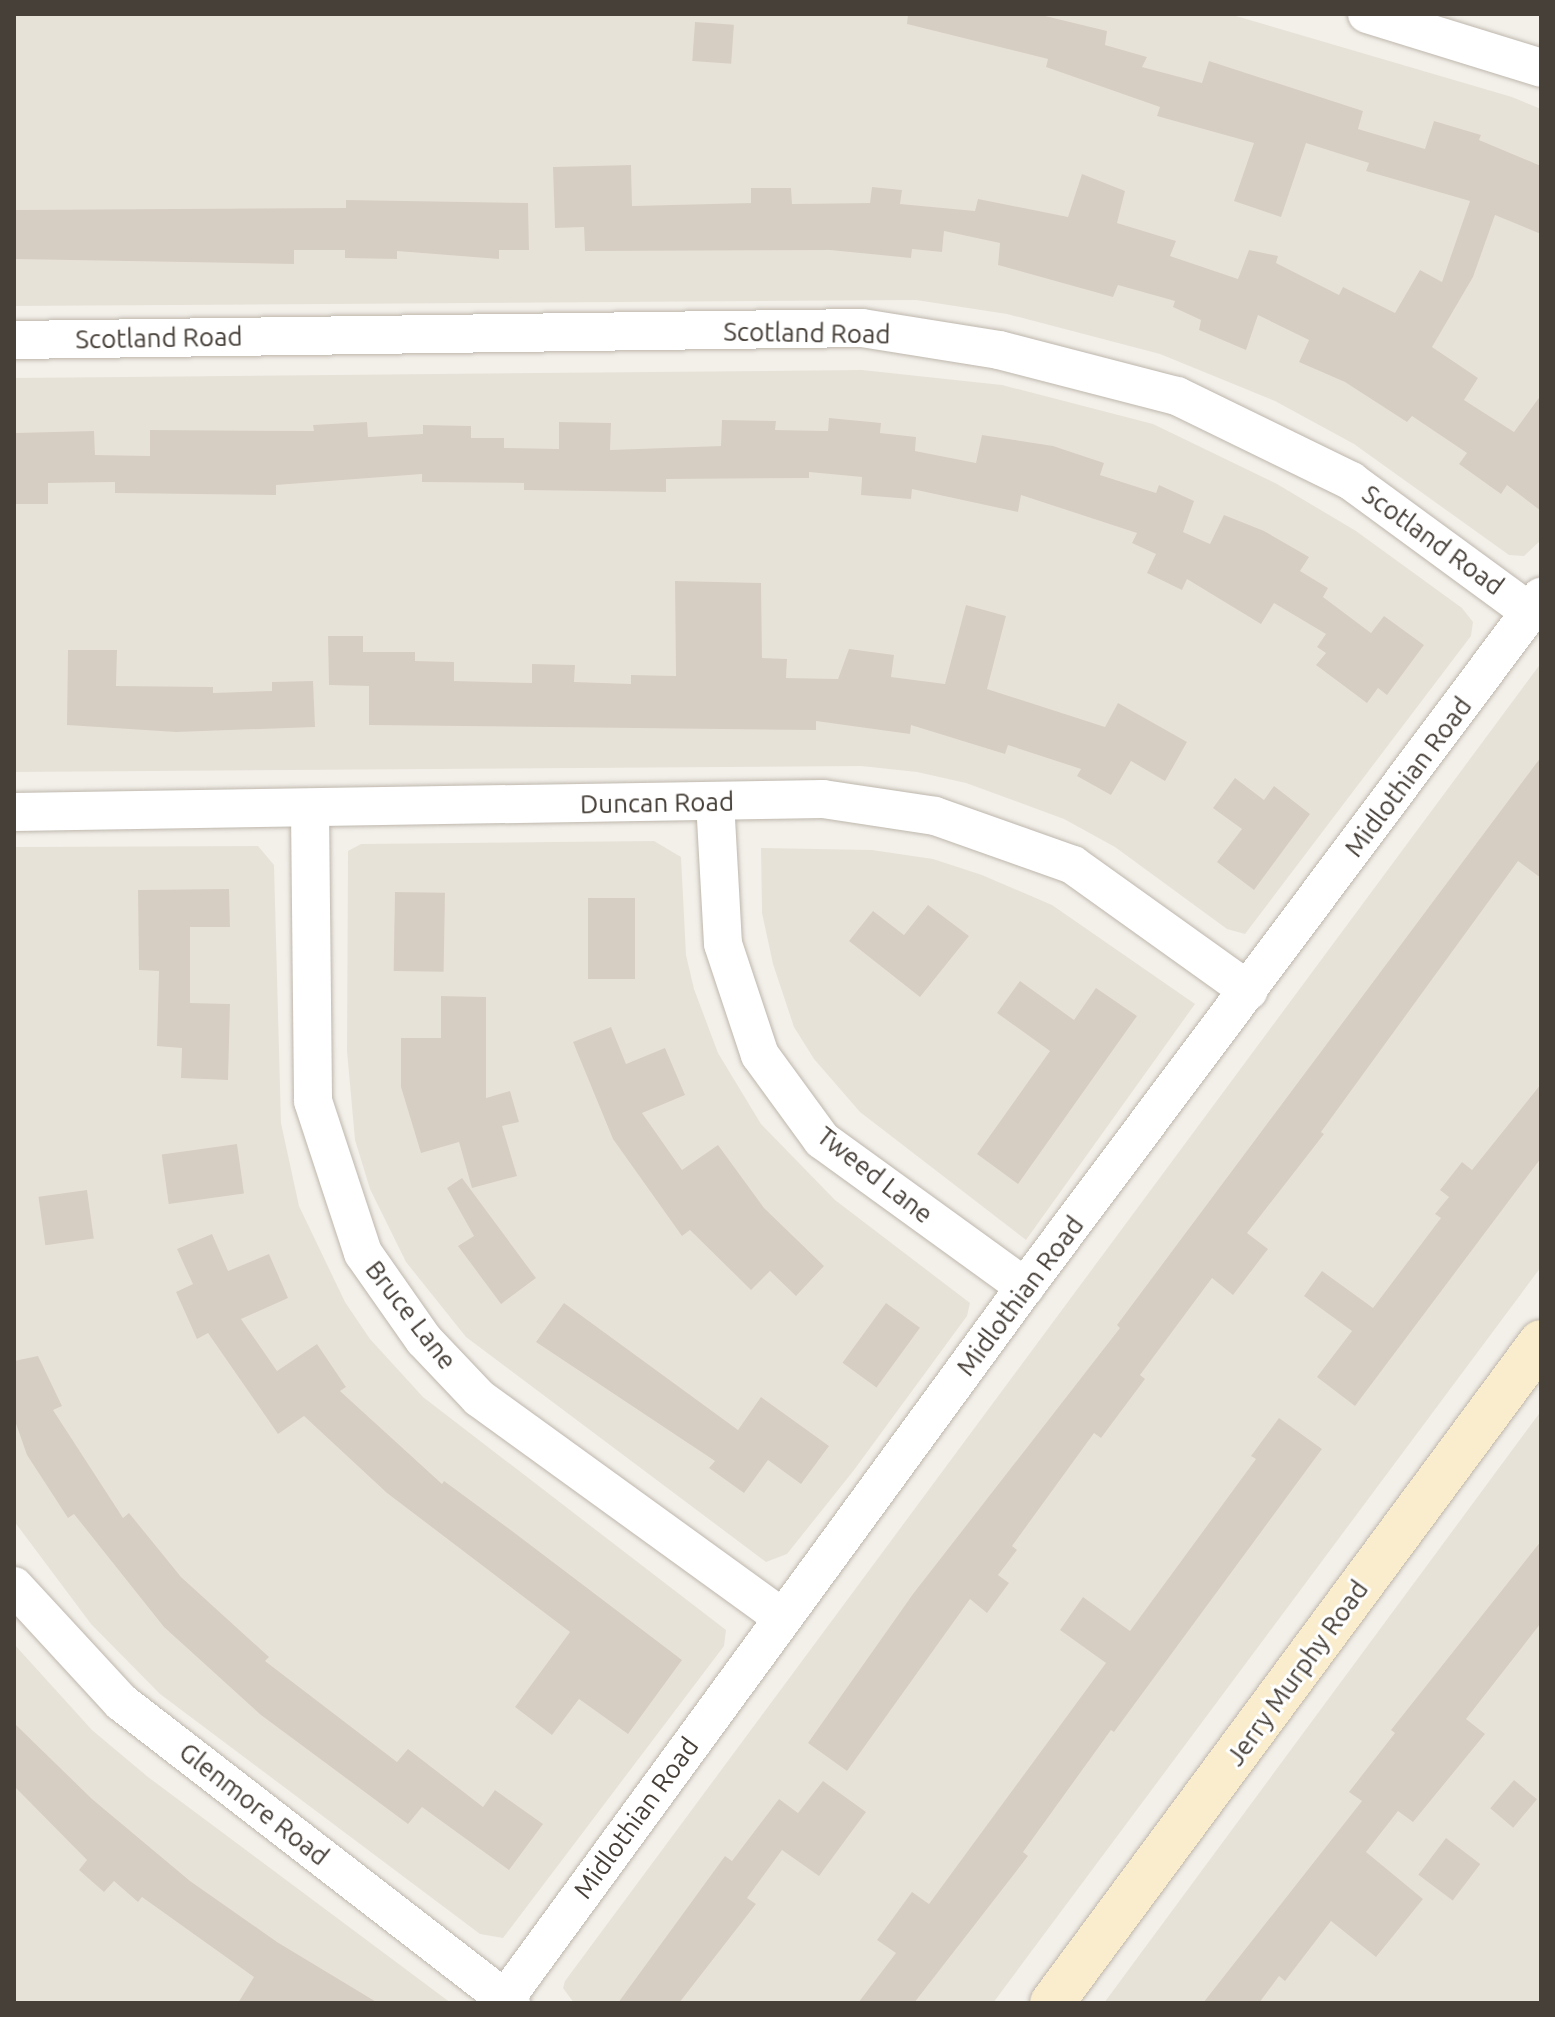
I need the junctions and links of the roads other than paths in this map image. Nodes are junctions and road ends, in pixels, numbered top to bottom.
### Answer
1 (1367, 14) edge
2 (1541, 68) edge
3 (14, 340) edge
4 (1536, 605) edge
5 (715, 801) junction
6 (310, 810) junction
7 (14, 812) edge
8 (1249, 991) junction
9 (1025, 1287) junction
10 (1541, 1342) edge
11 (14, 1586) edge
12 (781, 1617) junction
13 (508, 2001) edge
14 (1052, 2003) edge

1 - 2 street
3 - 4 street, Scotland Road
4 - 8 street, Midlothian Road
5 - 6 street, Duncan Road
5 - 8 street, Duncan Road
5 - 9 street, Tweed Lane
6 - 7 street, Duncan Road
6 - 12 street, Bruce Lane
8 - 9 street, Midlothian Road
9 - 12 street, Midlothian Road
10 - 14 street, Jerry Murphy Road
11 - 13 street, Glenmore Road
12 - 13 street, Midlothian Road

